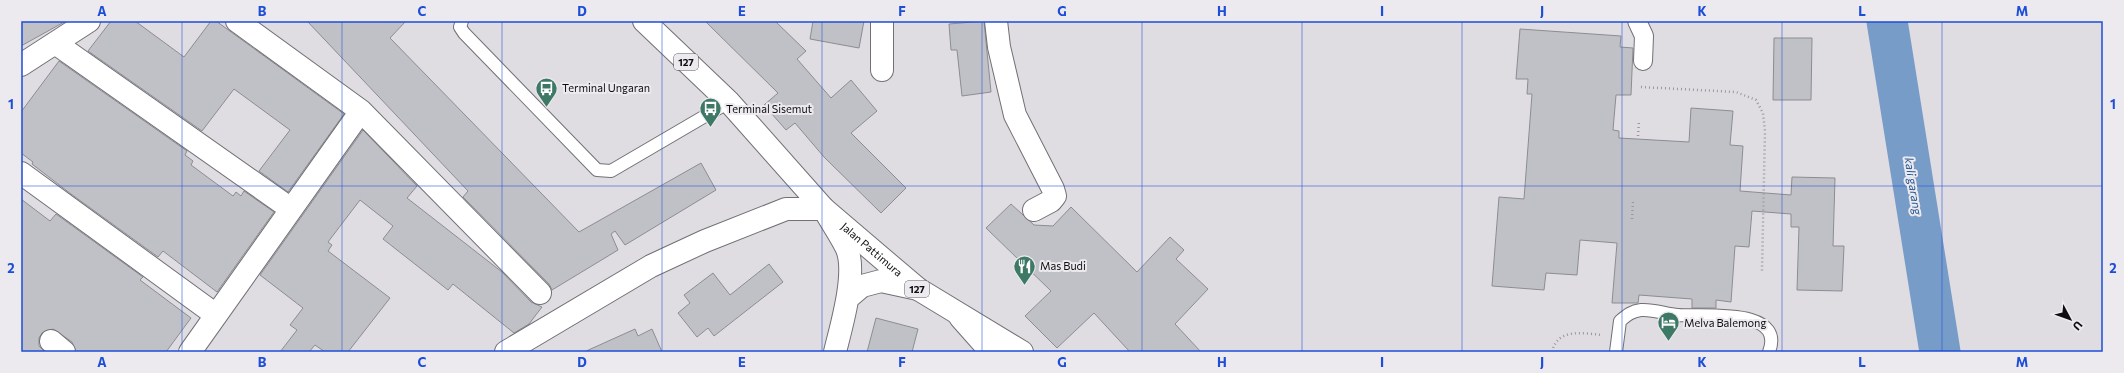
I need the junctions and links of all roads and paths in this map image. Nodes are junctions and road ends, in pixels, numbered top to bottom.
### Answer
1 (89, 21) edge
2 (237, 21) edge
3 (462, 21) edge
4 (644, 21) edge
5 (882, 21) edge
6 (996, 21) edge
7 (1637, 21) edge
8 (55, 42) junction
9 (1643, 60) dead end
10 (21, 65) edge
11 (882, 70) dead end
12 (1641, 87) dead end
13 (729, 102) junction
14 (361, 111) junction
15 (1639, 121) dead end
16 (1638, 136) dead end
17 (21, 173) edge
18 (1633, 202) dead end
19 (291, 209) junction
20 (824, 209) junction
21 (1034, 210) dead end
22 (1632, 219) dead end
23 (1762, 271) dead end
24 (918, 290) junction
25 (540, 294) dead end
26 (848, 298) junction
27 (956, 313) junction
28 (216, 315) junction
29 (1618, 336) junction
30 (190, 352) edge
31 (506, 352) edge
32 (835, 352) edge
33 (991, 352) edge
34 (1022, 352) edge
35 (1552, 352) edge
36 (1616, 352) edge
37 (1769, 352) edge

1 - 8 street
2 - 14 street
3 - 13 lane
4 - 13 street, 127
5 - 11 street
6 - 21 street
7 - 9 street
8 - 10 street
8 - 19 street
12 - 23 path
13 - 20 street, 127
14 - 19 street
14 - 25 street
15 - 16 path
17 - 28 street
18 - 22 path
19 - 28 street
20 - 24 street, Jalan Pattimura / 127
20 - 26 street
20 - 31 street
24 - 26 street
24 - 27 street, Jalan Pattimura / 127
26 - 32 street
27 - 33 street
27 - 34 street, Jalan Pattimura / 127
28 - 30 street
29 - 35 path
29 - 36 lane
29 - 37 lane

